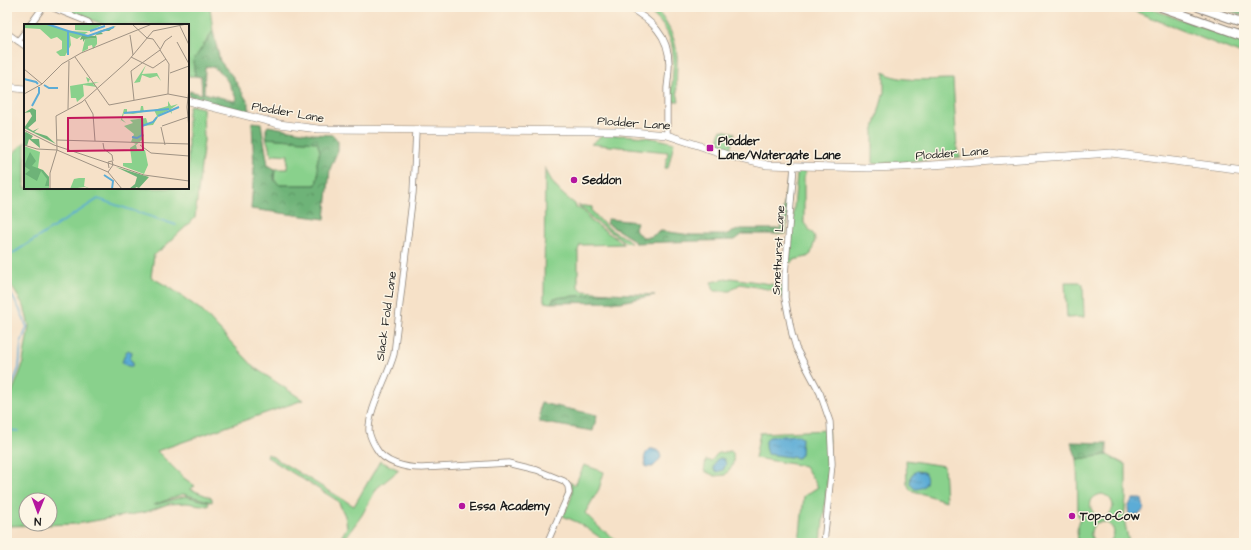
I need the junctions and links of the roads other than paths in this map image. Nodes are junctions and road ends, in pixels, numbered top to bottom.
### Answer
1 (43, 7) edge
2 (51, 7) edge
3 (628, 7) edge
4 (1160, 7) edge
5 (1198, 7) edge
6 (1244, 23) edge
7 (31, 24) edge
8 (89, 24) edge
9 (7, 33) edge
10 (24, 33) edge
11 (1244, 36) edge
12 (18, 41) junction
13 (24, 45) edge
14 (7, 87) edge
15 (24, 89) edge
16 (189, 101) edge
17 (416, 130) junction
18 (667, 134) junction
19 (794, 166) junction
20 (1244, 170) edge
21 (547, 543) edge
22 (824, 543) edge

1 - 7 street
2 - 8 street
3 - 18 street
4 - 11 highway
5 - 6 highway
9 - 12 street
10 - 12 street
12 - 13 street
14 - 15 main road
16 - 17 main road, Plodder Lane
17 - 18 main road, Plodder Lane
17 - 21 street, Slack Fold Lane
18 - 19 main road, Plodder Lane
19 - 20 main road, Plodder Lane
19 - 22 street, Smethurst Lane

